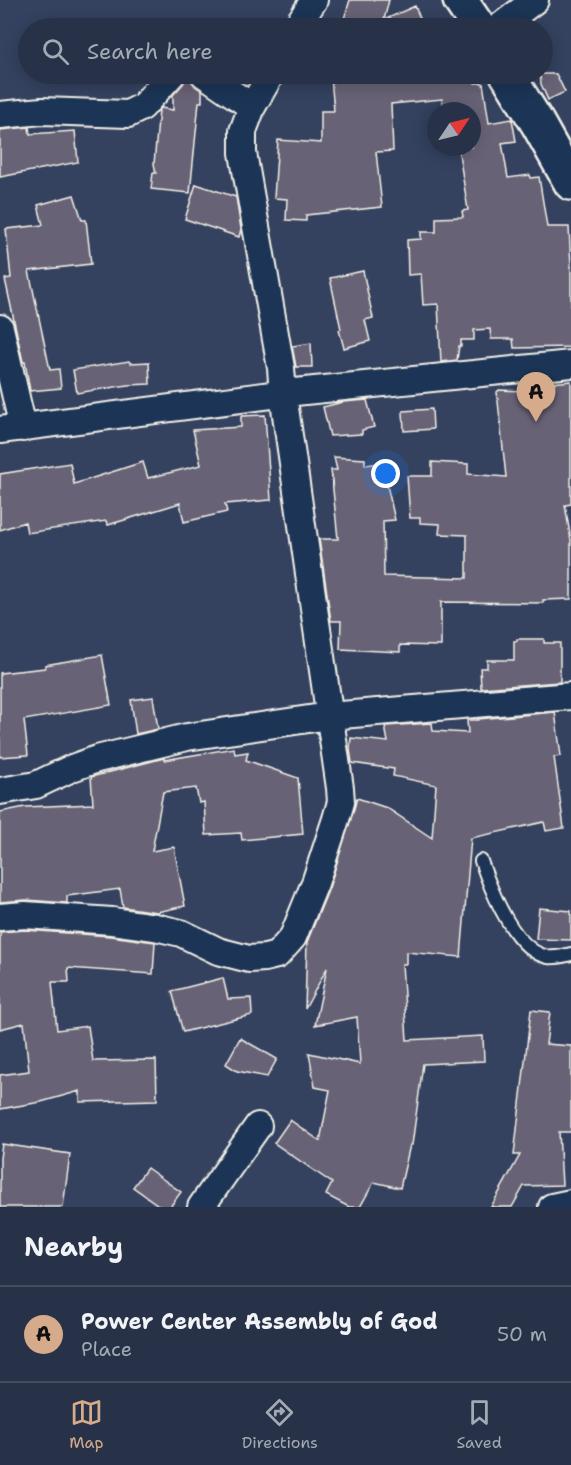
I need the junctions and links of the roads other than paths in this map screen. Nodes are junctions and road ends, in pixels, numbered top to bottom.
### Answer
1 (314, 0) edge
2 (460, 0) edge
3 (535, 0) edge
4 (302, 18) edge
5 (472, 18) edge
6 (511, 18) edge
7 (163, 84) edge
8 (219, 84) edge
9 (265, 84) edge
10 (513, 84) edge
11 (252, 107) junction
12 (0, 115) edge
13 (571, 183) edge
14 (0, 328) edge
15 (571, 364) edge
16 (283, 394) junction
17 (12, 429) edge
18 (571, 696) edge
19 (329, 716) junction
20 (0, 791) edge
21 (481, 861) dead end
22 (0, 917) edge
23 (571, 954) edge
24 (258, 1126) dead end
25 (571, 1203) edge
26 (201, 1207) edge
27 (552, 1207) edge

1 - 4 street
2 - 5 street
3 - 6 street
7 - 12 street
8 - 11 street
9 - 11 street
10 - 13 street
11 - 16 street
14 - 17 street
15 - 16 street
16 - 17 street
16 - 19 street
18 - 19 street
19 - 20 street
19 - 22 street
21 - 23 lane
24 - 26 street
25 - 27 street

